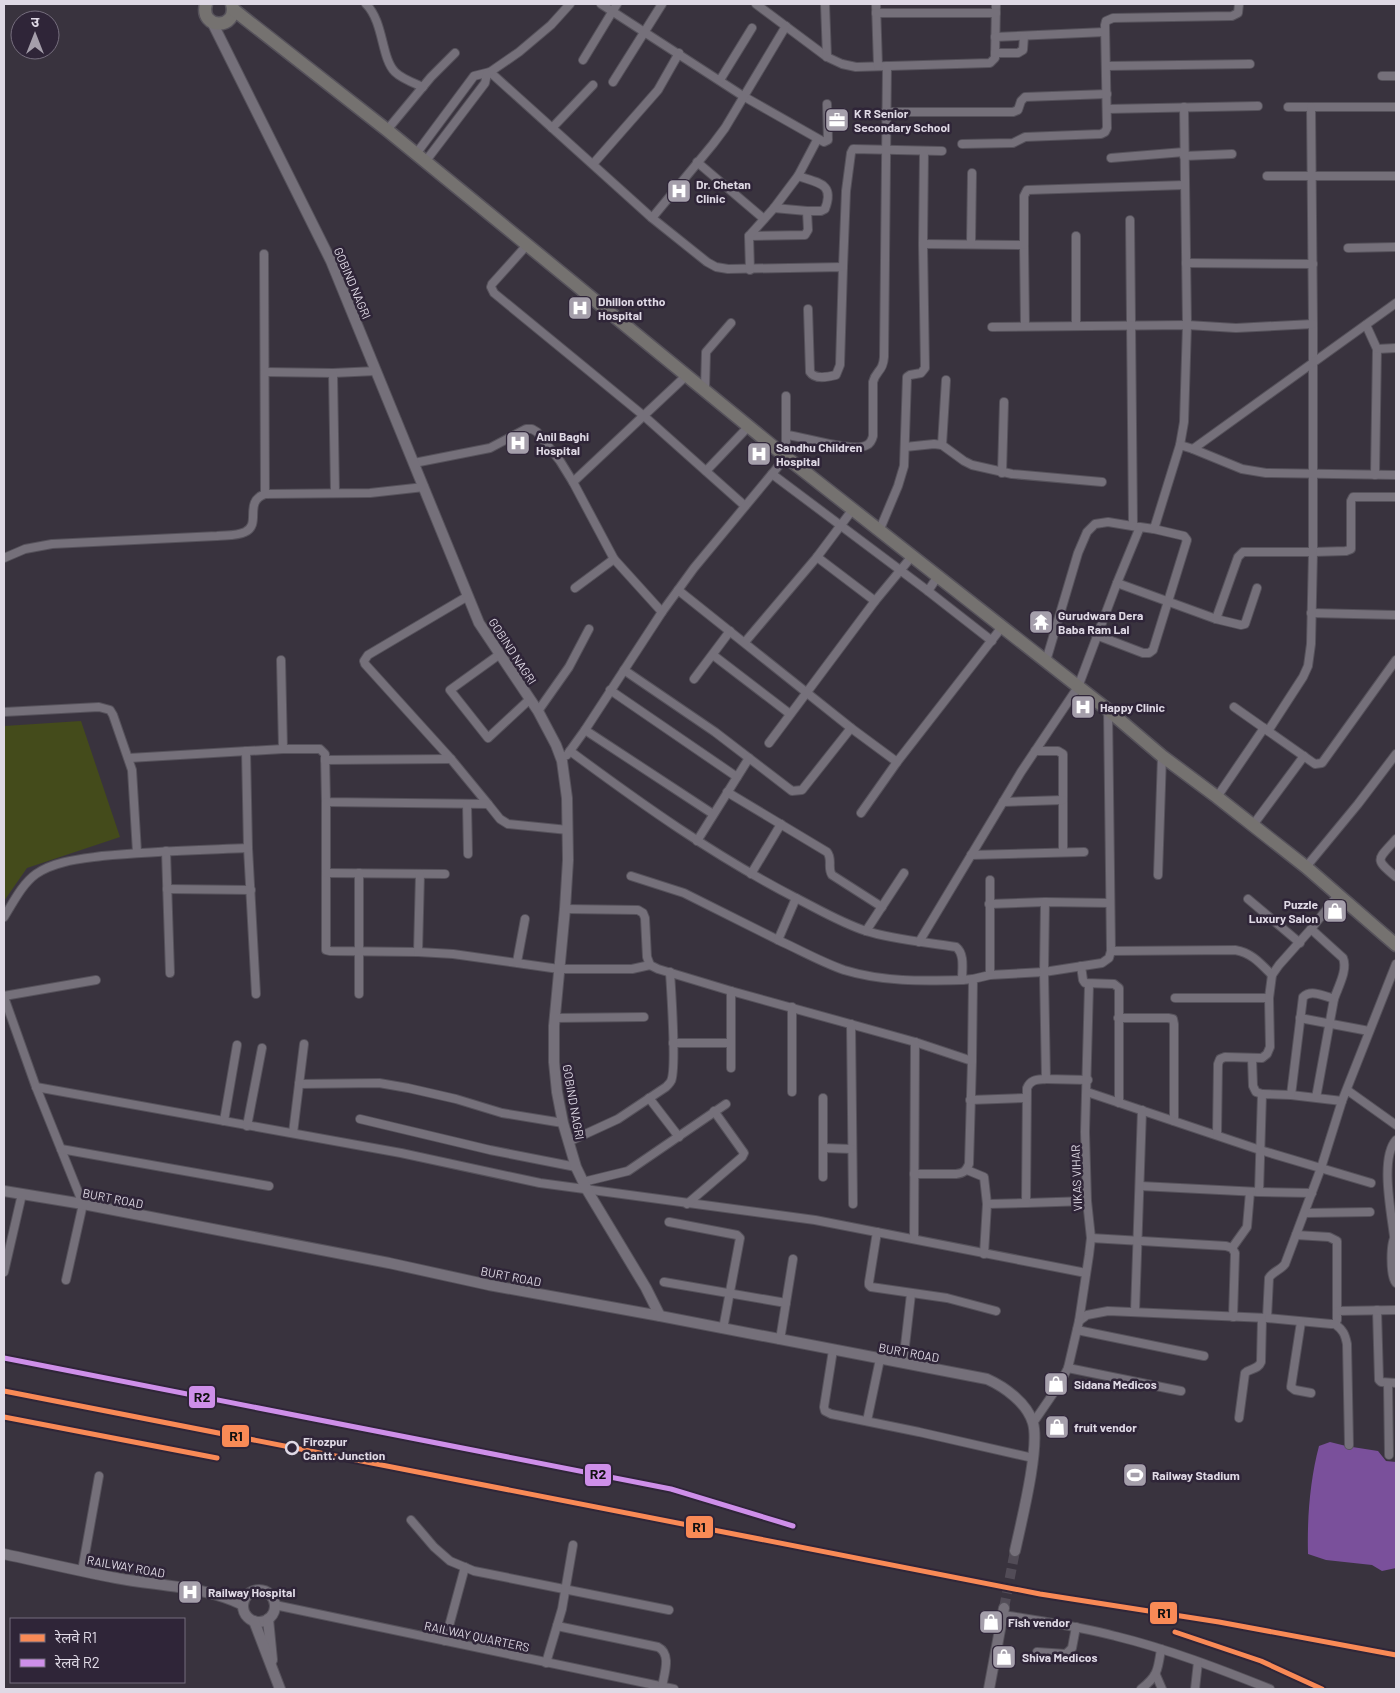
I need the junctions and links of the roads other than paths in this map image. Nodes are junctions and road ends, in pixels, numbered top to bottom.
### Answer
1 (206, 4) edge
2 (366, 4) edge
3 (570, 4) edge
4 (601, 4) edge
5 (617, 4) edge
6 (662, 4) edge
7 (756, 4) edge
8 (825, 4) edge
9 (876, 4) edge
10 (996, 4) edge
11 (1239, 4) edge
12 (233, 7) edge
13 (612, 11) junction
14 (876, 13) junction
15 (996, 13) junction
16 (212, 22) junction
17 (786, 26) junction
18 (752, 28) dead end
19 (644, 32) junction
20 (1105, 32) junction
21 (1024, 36) junction
22 (995, 38) junction
23 (455, 53) dead end
24 (995, 53) junction
25 (679, 54) junction
26 (827, 57) junction
27 (583, 60) dead end
28 (1250, 64) dead end
29 (882, 66) junction
30 (1107, 66) junction
31 (488, 73) junction
32 (1382, 76) dead end
33 (1396, 76) edge
34 (720, 80) junction
35 (613, 82) dead end
36 (593, 84) dead end
37 (423, 88) junction
38 (1107, 94) junction
39 (743, 96) junction
40 (827, 104) dead end
41 (1258, 106) dead end
42 (1184, 107) junction
43 (1288, 107) dead end
44 (1311, 107) junction
45 (1396, 107) edge
46 (1107, 109) junction
47 (885, 112) junction
48 (552, 128) junction
49 (386, 130) junction
50 (817, 140) junction
51 (962, 144) dead end
52 (885, 151) junction
53 (924, 151) junction
54 (942, 151) dead end
55 (1184, 154) junction
56 (1232, 154) dead end
57 (420, 158) junction
58 (1111, 158) dead end
59 (697, 162) junction
60 (593, 164) junction
61 (972, 173) dead end
62 (798, 176) junction
63 (1267, 176) dead end
64 (1311, 176) junction
65 (1396, 176) edge
66 (1185, 185) junction
67 (774, 208) junction
68 (807, 211) junction
69 (652, 218) junction
70 (764, 219) junction
71 (1130, 220) dead end
72 (749, 236) junction
73 (1076, 236) dead end
74 (923, 244) junction
75 (972, 244) junction
76 (527, 245) junction
77 (1024, 245) junction
78 (1396, 247) edge
79 (1348, 248) dead end
80 (264, 254) dead end
81 (1186, 263) junction
82 (1313, 264) junction
83 (842, 267) junction
84 (750, 270) junction
85 (1396, 304) edge
86 (808, 310) dead end
87 (730, 323) dead end
88 (1313, 324) junction
89 (1187, 325) junction
90 (1366, 325) junction
91 (992, 326) dead end
92 (1025, 326) junction
93 (1076, 326) junction
94 (1132, 326) junction
95 (1396, 348) edge
96 (1377, 349) junction
97 (1313, 363) junction
98 (376, 371) junction
99 (265, 372) junction
100 (333, 373) junction
101 (687, 375) junction
102 (946, 380) dead end
103 (705, 390) junction
104 (786, 396) dead end
105 (1004, 402) dead end
106 (644, 416) junction
107 (749, 426) junction
108 (787, 435) junction
109 (942, 445) junction
110 (1180, 445) junction
111 (905, 447) junction
112 (1194, 449) junction
113 (786, 456) junction
114 (414, 463) junction
115 (706, 471) junction
116 (1002, 473) junction
117 (772, 474) junction
118 (1313, 474) junction
119 (1375, 474) junction
120 (1396, 475) edge
121 (573, 482) junction
122 (1102, 482) dead end
123 (424, 487) junction
124 (335, 493) junction
125 (265, 494) junction
126 (1396, 497) edge
127 (745, 506) junction
128 (853, 508) junction
129 (840, 524) junction
130 (1136, 526) junction
131 (1154, 528) junction
132 (880, 529) junction
133 (1313, 552) junction
134 (913, 555) junction
135 (817, 557) junction
136 (4, 558) edge
137 (614, 559) junction
138 (900, 570) junction
139 (938, 576) junction
140 (1117, 582) junction
141 (575, 588) dead end
142 (1257, 588) dead end
143 (678, 590) junction
144 (928, 591) junction
145 (468, 596) junction
146 (875, 601) junction
147 (1168, 601) junction
148 (662, 612) junction
149 (1311, 613) junction
150 (1396, 615) edge
151 (1216, 619) junction
152 (1002, 627) junction
153 (589, 628) dead end
154 (730, 630) junction
155 (1096, 635) junction
156 (992, 641) junction
157 (745, 642) junction
158 (500, 654) junction
159 (712, 655) junction
160 (281, 660) dead end
161 (1396, 660) edge
162 (1046, 661) junction
163 (624, 670) junction
164 (694, 679) dead end
165 (1078, 687) junction
166 (610, 690) junction
167 (807, 691) junction
168 (530, 699) junction
169 (1234, 707) dead end
170 (1108, 710) junction
171 (4, 712) edge
172 (538, 712) junction
173 (790, 714) junction
174 (851, 728) junction
175 (1266, 729) junction
176 (585, 730) junction
177 (769, 743) dead end
178 (283, 749) junction
179 (246, 751) junction
180 (570, 751) junction
181 (1035, 751) junction
182 (1396, 754) edge
183 (1162, 756) junction
184 (1304, 756) junction
185 (129, 758) junction
186 (749, 758) junction
187 (451, 759) junction
188 (325, 760) junction
189 (562, 761) junction
190 (897, 762) junction
191 (737, 777) junction
192 (727, 792) junction
193 (1217, 797) junction
194 (1064, 800) junction
195 (326, 802) junction
196 (1003, 802) junction
197 (467, 804) junction
198 (488, 804) junction
199 (860, 813) dead end
200 (713, 814) junction
201 (781, 824) junction
202 (1253, 825) junction
203 (568, 830) junction
204 (1396, 839) edge
205 (697, 841) junction
206 (248, 848) junction
207 (166, 851) junction
208 (137, 852) junction
209 (1063, 852) junction
210 (1084, 852) dead end
211 (468, 854) dead end
212 (971, 855) junction
213 (1306, 867) junction
214 (326, 873) junction
215 (359, 873) junction
216 (904, 873) dead end
217 (420, 874) junction
218 (445, 874) dead end
219 (751, 874) junction
220 (1158, 875) dead end
221 (631, 876) dead end
222 (1396, 877) edge
223 (990, 880) dead end
224 (167, 889) junction
225 (251, 890) junction
226 (1338, 895) junction
227 (796, 898) junction
228 (1248, 899) dead end
229 (1045, 902) junction
230 (1110, 903) junction
231 (989, 904) junction
232 (882, 907) junction
233 (565, 909) junction
234 (4, 917) edge
235 (525, 919) dead end
236 (1311, 929) junction
237 (866, 931) junction
238 (778, 940) junction
239 (1394, 940) edge
240 (919, 942) junction
241 (1300, 943) junction
242 (1111, 951) junction
243 (358, 952) junction
244 (418, 952) junction
245 (517, 962) junction
246 (1396, 964) edge
247 (650, 965) junction
248 (1081, 966) junction
249 (559, 968) junction
250 (670, 972) junction
251 (1044, 972) junction
252 (170, 973) dead end
253 (990, 975) junction
254 (1272, 975) junction
255 (973, 979) junction
256 (96, 980) dead end
257 (962, 980) junction
258 (1089, 984) junction
259 (731, 991) junction
260 (256, 994) dead end
261 (359, 994) dead end
262 (4, 996) edge
263 (1175, 998) dead end
264 (1269, 998) junction
265 (1334, 999) junction
266 (792, 1007) junction
267 (555, 1018) junction
268 (644, 1018) dead end
269 (1118, 1018) junction
270 (1300, 1018) junction
271 (1329, 1023) junction
272 (851, 1024) junction
273 (1369, 1032) junction
274 (915, 1042) junction
275 (673, 1043) junction
276 (730, 1043) junction
277 (304, 1044) dead end
278 (237, 1045) dead end
279 (262, 1048) dead end
280 (1252, 1058) junction
281 (972, 1061) junction
282 (730, 1068) dead end
283 (1046, 1079) junction
284 (1088, 1080) junction
285 (299, 1084) junction
286 (36, 1087) junction
287 (1347, 1090) junction
288 (792, 1092) dead end
289 (1087, 1092) junction
290 (1262, 1094) junction
291 (1291, 1095) junction
292 (649, 1098) junction
293 (823, 1098) dead end
294 (1026, 1098) junction
295 (1316, 1098) junction
296 (970, 1100) junction
297 (1342, 1101) junction
298 (1119, 1103) junction
299 (726, 1104) dead end
300 (1142, 1110) junction
301 (714, 1111) junction
302 (360, 1119) dead end
303 (1174, 1121) junction
304 (224, 1122) junction
305 (563, 1123) junction
306 (1396, 1125) edge
307 (247, 1126) junction
308 (293, 1134) junction
309 (1217, 1135) junction
310 (679, 1137) junction
311 (1396, 1140) edge
312 (568, 1142) junction
313 (823, 1148) junction
314 (62, 1149) junction
315 (852, 1150) junction
316 (1260, 1150) junction
317 (576, 1167) junction
318 (1321, 1168) junction
319 (967, 1170) junction
320 (914, 1174) junction
321 (823, 1177) dead end
322 (1371, 1183) dead end
323 (269, 1186) dead end
324 (585, 1186) junction
325 (1140, 1186) junction
326 (4, 1191) edge
327 (1255, 1192) junction
328 (1312, 1193) junction
329 (22, 1194) junction
330 (1087, 1202) junction
331 (1026, 1203) junction
332 (83, 1204) junction
333 (686, 1204) junction
334 (853, 1204) dead end
335 (987, 1204) junction
336 (1370, 1212) dead end
337 (1304, 1213) junction
338 (669, 1222) dead end
339 (877, 1232) junction
340 (1296, 1235) junction
341 (1395, 1235) edge
342 (1091, 1238) junction
343 (914, 1239) junction
344 (1137, 1241) junction
345 (1232, 1248) junction
346 (984, 1254) junction
347 (793, 1259) dead end
348 (4, 1272) edge
349 (1086, 1273) junction
350 (66, 1280) dead end
351 (664, 1282) dead end
352 (1396, 1283) edge
353 (730, 1294) junction
354 (911, 1294) junction
355 (786, 1303) junction
356 (1377, 1310) junction
357 (1396, 1310) edge
358 (996, 1311) dead end
359 (1337, 1311) junction
360 (1135, 1312) junction
361 (660, 1316) junction
362 (1233, 1317) junction
363 (1265, 1318) junction
364 (1079, 1321) junction
365 (1300, 1322) junction
366 (1335, 1324) junction
367 (723, 1329) junction
368 (1077, 1330) junction
369 (780, 1340) junction
370 (833, 1350) junction
371 (1204, 1356) dead end
372 (880, 1359) junction
373 (903, 1363) junction
374 (1068, 1368) junction
375 (1388, 1384) junction
376 (1396, 1384) edge
377 (1181, 1391) dead end
378 (1311, 1392) dead end
379 (1239, 1418) dead end
380 (867, 1421) junction
381 (1033, 1423) junction
382 (1349, 1445) dead end
383 (1389, 1455) dead end
384 (1033, 1458) junction
385 (99, 1476) dead end
386 (411, 1520) dead end
387 (573, 1544) dead end
388 (1015, 1551) tunnel mouth
389 (4, 1554) edge
390 (465, 1567) junction
391 (82, 1571) junction
392 (566, 1590) junction
393 (243, 1605) junction
394 (275, 1605) junction
395 (669, 1610) dead end
396 (1004, 1611) joint
397 (268, 1619) junction
398 (254, 1621) junction
399 (558, 1626) junction
400 (1076, 1627) junction
401 (445, 1641) junction
402 (1161, 1649) junction
403 (1037, 1652) dead end
404 (1198, 1662) junction
405 (546, 1663) junction
406 (273, 1673) junction
407 (1156, 1675) junction
408 (638, 1686) edge
409 (662, 1687) junction
410 (280, 1689) edge
411 (674, 1689) edge
412 (989, 1689) edge
413 (1141, 1689) edge
414 (1162, 1689) edge
415 (1195, 1689) edge
416 (1270, 1689) edge

1 - 16 main road
2 - 37 street
3 - 31 street
4 - 13 street
5 - 13 street
6 - 19 street
7 - 17 street
8 - 26 street
9 - 14 street
10 - 15 street
11 - 20 street
12 - 16 main road
12 - 49 main road
13 - 19 street
13 - 27 street
14 - 15 street
14 - 29 street
15 - 22 street
16 - 98 street, GOBIND NAGRI
17 - 26 street
17 - 39 street
18 - 34 street
19 - 25 street
19 - 35 street
20 - 21 street
20 - 30 street
21 - 22 street
21 - 24 street
22 - 24 street
23 - 37 street
24 - 29 street
25 - 34 street
25 - 60 street
26 - 29 street
28 - 30 street
29 - 47 street
30 - 38 street
31 - 48 street
31 - 57 street
31 - 57 street
32 - 33 street
34 - 39 street
36 - 48 street
37 - 49 street
38 - 46 street
38 - 47 street
39 - 50 street
39 - 59 street
40 - 50 street
41 - 42 street
42 - 46 street
42 - 55 street
43 - 44 street
44 - 45 street
44 - 64 street
46 - 51 street
47 - 52 street
48 - 60 street
49 - 57 main road
50 - 62 street
52 - 53 street
52 - 83 street
52 - 108 street
53 - 54 street
53 - 74 street
55 - 56 street
55 - 58 street
55 - 66 street
57 - 76 main road
59 - 69 street
59 - 70 street
60 - 69 street
61 - 75 street
62 - 67 street
62 - 68 street
63 - 64 street
64 - 65 street
64 - 82 street
66 - 77 street
66 - 81 street
67 - 68 street
67 - 70 street
68 - 72 street
69 - 84 street
70 - 72 street
71 - 94 street
72 - 84 street
73 - 93 street
74 - 75 street
74 - 111 street
75 - 77 street
76 - 101 main road
76 - 106 street
77 - 92 street
78 - 79 street
80 - 99 street
81 - 82 street
81 - 89 street
82 - 88 street
83 - 84 street
83 - 86 street
85 - 90 street
87 - 103 street
88 - 89 street
88 - 97 street
89 - 94 street
89 - 110 street
90 - 96 street
90 - 97 street
91 - 92 street
92 - 93 street
93 - 94 street
94 - 130 street
95 - 96 street
96 - 119 street
97 - 112 street
97 - 118 street
98 - 100 street
98 - 114 street, GOBIND NAGRI
99 - 100 street
99 - 125 street
100 - 124 street
101 - 103 main road
101 - 106 street
102 - 109 street
103 - 107 main road
104 - 108 street
105 - 116 street
106 - 115 street
106 - 121 street
107 - 113 main road
107 - 115 street
108 - 113 street
109 - 111 street
109 - 116 street
110 - 112 street
110 - 131 street
111 - 132 street
112 - 118 street
113 - 117 street
113 - 128 main road
114 - 121 street
114 - 123 street, GOBIND NAGRI
115 - 127 street
116 - 122 street
117 - 127 street
117 - 129 street
118 - 119 street
118 - 133 street
119 - 120 street
121 - 137 street
123 - 124 street
123 - 145 street, GOBIND NAGRI
124 - 125 street
125 - 136 street
126 - 133 street
127 - 143 street
128 - 129 street
128 - 132 main road
129 - 135 street
129 - 138 street
130 - 131 street
130 - 140 street
130 - 162 street
131 - 147 street
132 - 134 main road
133 - 149 street
133 - 151 street
134 - 138 street
134 - 139 main road
135 - 146 street
135 - 157 street
137 - 141 street
137 - 148 street
138 - 144 street
138 - 146 street
139 - 144 street
139 - 152 main road
140 - 147 street
140 - 155 street
142 - 151 street
143 - 148 street
143 - 154 street
144 - 156 street
145 - 158 street, GOBIND NAGRI
145 - 187 street
146 - 167 street
147 - 151 street
147 - 155 street
148 - 163 street
149 - 150 street
149 - 175 street
152 - 156 street
152 - 162 main road
153 - 172 street
154 - 157 street
154 - 159 street
155 - 165 street
156 - 190 street
157 - 167 street
158 - 168 street, GOBIND NAGRI
158 - 168 street
159 - 164 street
159 - 173 street
160 - 178 street
161 - 184 street
162 - 165 main road
163 - 166 street
163 - 186 street
165 - 170 main road
165 - 181 street
166 - 176 street
166 - 191 street
167 - 173 street
167 - 174 street
168 - 172 street, GOBIND NAGRI
169 - 175 street
170 - 183 main road
170 - 230 street
171 - 185 street
172 - 189 street, GOBIND NAGRI
173 - 177 street
174 - 186 street
174 - 190 street
175 - 184 street
175 - 193 street
176 - 180 street
176 - 200 street
178 - 179 street
178 - 188 street
179 - 185 street
179 - 206 street
180 - 189 street
180 - 205 street
181 - 194 street
181 - 196 street
182 - 213 street
183 - 193 main road
183 - 220 street
184 - 202 street
185 - 208 street
186 - 191 street
187 - 188 street
187 - 198 street
188 - 195 street
189 - 203 street, GOBIND NAGRI
190 - 199 street
191 - 192 street
192 - 200 street
192 - 201 street
193 - 202 main road
194 - 196 street
194 - 209 street
195 - 197 street
195 - 214 street
196 - 212 street
197 - 198 street
197 - 211 street
198 - 203 street
200 - 205 street
201 - 219 street
201 - 232 street
202 - 213 main road
203 - 233 street, GOBIND NAGRI
204 - 222 street
205 - 219 street
206 - 207 street
206 - 225 street
207 - 208 street
207 - 224 street
208 - 234 street
209 - 210 street
209 - 212 street
212 - 240 street
213 - 226 main road
214 - 215 street
214 - 243 street
215 - 217 street
215 - 243 street
216 - 232 street
217 - 218 street
217 - 244 street
219 - 227 street
221 - 238 street
223 - 231 street
224 - 225 street
224 - 252 street
225 - 260 street
226 - 236 street
226 - 239 main road
227 - 237 street
227 - 238 street
228 - 241 street
229 - 230 street
229 - 231 street
229 - 251 street
230 - 242 street
231 - 253 street
232 - 237 street
233 - 247 street
233 - 249 street, GOBIND NAGRI
235 - 245 street
236 - 241 street
236 - 265 street
237 - 240 street
238 - 257 street
240 - 257 street
241 - 254 street
242 - 248 street
242 - 254 street
243 - 244 street
243 - 261 street
244 - 245 street
245 - 249 street
246 - 273 street
247 - 249 street
247 - 250 street
248 - 251 street
248 - 258 street
249 - 267 street, GOBIND NAGRI
250 - 259 street
250 - 275 street
251 - 253 street
251 - 283 street
253 - 255 street
254 - 264 street
255 - 257 street
255 - 281 street
256 - 262 street
258 - 269 street
258 - 284 street, VIKAS VIHAR
259 - 266 street
259 - 276 street
262 - 286 street
263 - 264 street
264 - 280 street
265 - 270 street
265 - 271 street
266 - 272 street
266 - 288 street
267 - 268 street
267 - 305 street, GOBIND NAGRI
269 - 298 street
269 - 303 street
270 - 271 street
270 - 291 street
271 - 273 street
271 - 295 street
272 - 274 street
272 - 315 street
273 - 287 street
274 - 281 street
274 - 320 street
275 - 276 street
275 - 292 street
276 - 282 street
277 - 285 street
278 - 304 street
279 - 307 street
280 - 290 street
280 - 309 street
281 - 296 street
283 - 284 street
283 - 294 street
284 - 289 street, VIKAS VIHAR
285 - 305 street
285 - 308 street
286 - 304 street
286 - 314 street
287 - 297 street
287 - 306 street
289 - 298 street
289 - 330 street, VIKAS VIHAR
290 - 291 street
290 - 316 street
291 - 295 street
292 - 310 street
292 - 312 street
293 - 313 street
294 - 296 street
294 - 331 street
295 - 297 street
296 - 319 street
297 - 318 street
298 - 300 street
299 - 301 street
300 - 303 street
300 - 325 street
301 - 310 street
301 - 333 street
302 - 317 street
303 - 309 street
304 - 307 street
305 - 312 street, GOBIND NAGRI
307 - 308 street
308 - 324 street
309 - 316 street
310 - 324 street
311 - 341 street
312 - 317 street, GOBIND NAGRI
313 - 315 street
313 - 321 street
314 - 323 street
314 - 332 street
315 - 334 street
316 - 318 street
316 - 327 street
317 - 324 street, GOBIND NAGRI
318 - 322 street
318 - 328 street
319 - 320 street
319 - 335 street
320 - 343 street
324 - 333 street
324 - 361 street, GOBIND NAGRI
325 - 327 street
325 - 344 street
326 - 329 street, BURT ROAD
327 - 328 street
327 - 345 street
328 - 337 street
329 - 332 street, BURT ROAD
329 - 348 street
330 - 331 street
330 - 342 street, VIKAS VIHAR
331 - 335 street
332 - 350 street
332 - 361 street, BURT ROAD
333 - 339 street
335 - 346 street
336 - 337 street
337 - 340 street
338 - 353 street
339 - 343 street
339 - 354 street
340 - 359 street
340 - 363 street
341 - 352 street
342 - 344 street
342 - 349 street, VIKAS VIHAR
343 - 346 street
344 - 345 street
344 - 360 street
345 - 362 street
346 - 349 street
347 - 355 street
349 - 364 street, VIKAS VIHAR
351 - 353 street
353 - 355 street
353 - 367 street
354 - 358 street
354 - 373 street
355 - 369 street
356 - 357 street
356 - 359 street
356 - 375 street
359 - 366 street
360 - 362 street
360 - 364 street
361 - 367 street, BURT ROAD
362 - 363 street
363 - 365 street
363 - 379 street
364 - 368 street, VIKAS VIHAR
365 - 366 street
365 - 378 street
366 - 382 street
367 - 369 street, BURT ROAD
368 - 371 street
368 - 374 street, VIKAS VIHAR
369 - 370 street, BURT ROAD
370 - 372 street, BURT ROAD
370 - 380 street
372 - 373 street, BURT ROAD
372 - 380 street
373 - 381 street, BURT ROAD
374 - 377 street
374 - 381 street, VIKAS VIHAR
375 - 376 street
375 - 383 street
380 - 384 street
381 - 384 street
384 - 388 street
385 - 391 street
386 - 390 street
387 - 392 street
389 - 391 street, RAILWAY ROAD
390 - 392 street
390 - 401 street
391 - 393 street, RAILWAY ROAD
392 - 395 street
392 - 399 street
393 - 394 street
393 - 398 street
394 - 397 street
394 - 401 street, RAILWAY QUARTERS
396 - 400 street
396 - 412 street
397 - 398 street
397 - 406 street
398 - 406 street
399 - 405 street
399 - 409 street
400 - 402 street
400 - 403 street
401 - 405 street, RAILWAY QUARTERS
402 - 404 street
402 - 407 street
404 - 415 street
404 - 416 street
405 - 408 street, RAILWAY QUARTERS
406 - 410 street
407 - 413 street
407 - 414 street
408 - 409 street, RAILWAY QUARTERS
409 - 411 street, RAILWAY QUARTERS

